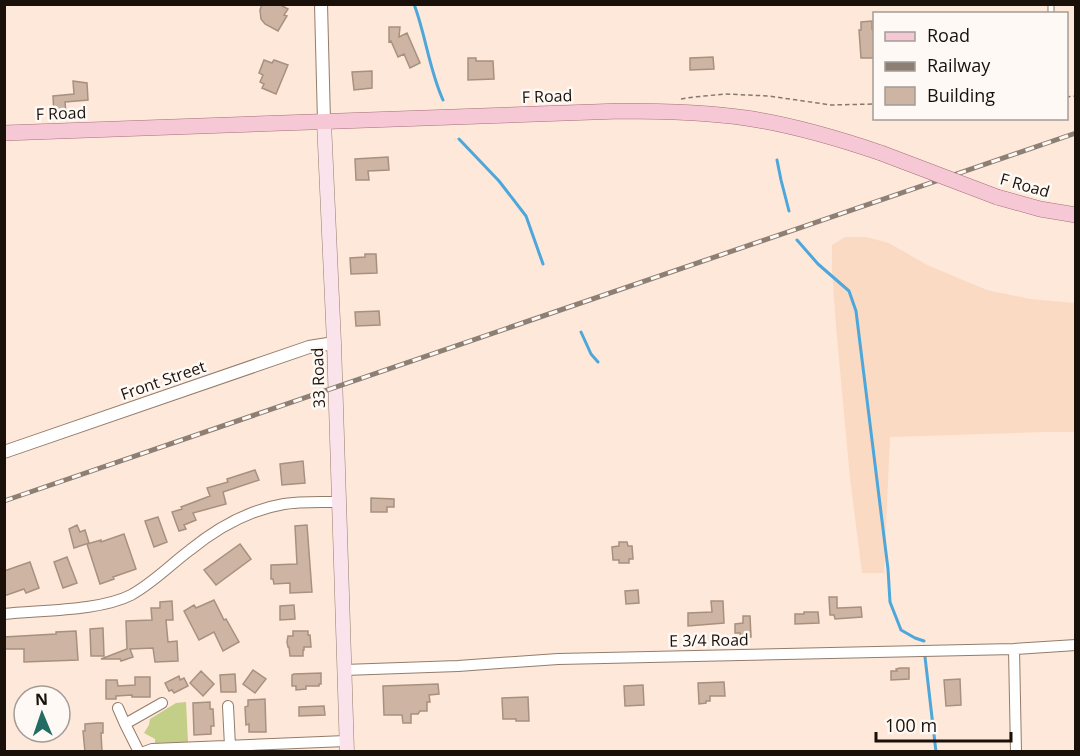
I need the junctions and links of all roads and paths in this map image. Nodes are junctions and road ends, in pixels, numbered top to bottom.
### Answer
1 (321, 4) edge
2 (873, 104) edge
3 (675, 112) junction
4 (324, 122) junction
5 (4, 133) edge
6 (1076, 215) edge
7 (334, 343) junction
8 (4, 452) edge
9 (339, 502) junction
10 (4, 614) edge
11 (1076, 645) edge
12 (1014, 649) junction
13 (344, 670) junction
14 (162, 703) dead end
15 (228, 706) dead end
16 (118, 708) dead end
17 (125, 724) junction
18 (230, 746) junction
19 (346, 746) edge
20 (321, 747) edge
21 (148, 750) edge
22 (139, 752) edge
23 (1016, 752) edge

1 - 4 street, 33 Road
2 - 3 path
3 - 4 main road, F Road
3 - 6 main road, F Road, bridge
4 - 5 main road, F Road
4 - 7 main road, 33 Road
7 - 8 street, Front Street
7 - 9 main road, 33 Road
9 - 10 street
9 - 13 main road, 33 Road
11 - 12 street, E 3/4 Road
12 - 13 street, E 3/4 Road
12 - 23 street
13 - 19 main road, 33 Road
14 - 17 street
15 - 18 street
16 - 17 street
17 - 22 street
18 - 20 street
18 - 21 street
19 - 20 street

